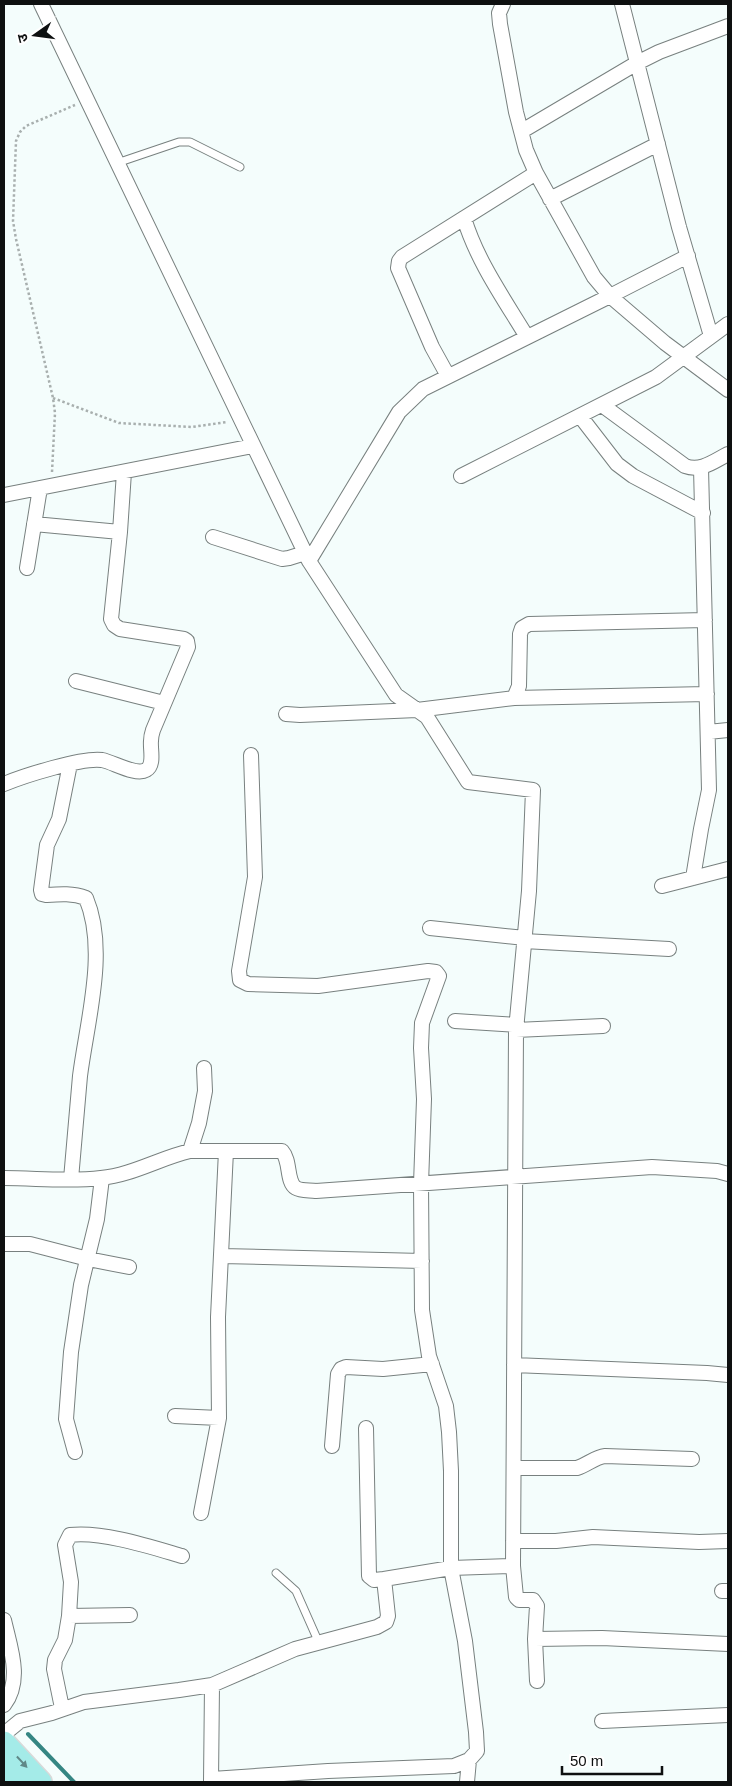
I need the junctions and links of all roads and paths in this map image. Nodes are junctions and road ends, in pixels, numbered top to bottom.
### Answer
1 (41, 4) edge
2 (503, 4) edge
3 (622, 4) edge
4 (728, 26) edge
5 (637, 63) junction
6 (87, 100) junction
7 (522, 131) junction
8 (658, 144) junction
9 (117, 162) junction
10 (240, 167) dead end
11 (536, 173) junction
12 (550, 199) junction
13 (464, 218) junction
14 (688, 256) junction
15 (610, 296) junction
16 (728, 324) edge
17 (711, 336) junction
18 (527, 337) junction
19 (683, 357) junction
20 (448, 376) junction
21 (728, 390) edge
22 (53, 398) junction
23 (602, 404) junction
24 (580, 416) junction
25 (241, 420) junction
26 (253, 446) junction
27 (728, 454) edge
28 (701, 468) junction
29 (124, 472) junction
30 (462, 476) dead end
31 (46, 487) junction
32 (4, 496) edge
33 (702, 513) junction
34 (34, 524) junction
35 (120, 532) junction
36 (213, 537) dead end
37 (307, 557) junction
38 (27, 568) dead end
39 (705, 620) junction
40 (76, 681) dead end
41 (707, 694) junction
42 (514, 698) junction
43 (164, 703) junction
44 (417, 710) junction
45 (286, 714) dead end
46 (728, 730) edge
47 (708, 732) junction
48 (251, 756) dead end
49 (70, 764) junction
50 (4, 784) edge
51 (728, 869) edge
52 (693, 878) junction
53 (662, 886) dead end
54 (430, 928) dead end
55 (525, 940) junction
56 (670, 949) dead end
57 (455, 1021) dead end
58 (602, 1026) dead end
59 (516, 1028) junction
60 (204, 1068) dead end
61 (190, 1151) junction
62 (226, 1151) junction
63 (728, 1174) edge
64 (515, 1177) junction
65 (4, 1178) edge
66 (102, 1178) junction
67 (71, 1179) junction
68 (422, 1184) junction
69 (4, 1244) edge
70 (221, 1256) junction
71 (88, 1259) junction
72 (422, 1261) junction
73 (129, 1267) dead end
74 (432, 1364) junction
75 (514, 1365) junction
76 (728, 1375) edge
77 (175, 1416) dead end
78 (219, 1418) junction
79 (366, 1428) dead end
80 (332, 1446) dead end
81 (75, 1452) dead end
82 (692, 1459) dead end
83 (514, 1468) junction
84 (201, 1513) dead end
85 (513, 1541) junction
86 (728, 1541) edge
87 (182, 1556) dead end
88 (513, 1566) junction
89 (451, 1568) junction
90 (276, 1573) dead end
91 (384, 1579) junction
92 (130, 1615) dead end
93 (69, 1616) junction
94 (4, 1620) edge
95 (535, 1639) junction
96 (319, 1643) junction
97 (728, 1644) edge
98 (537, 1681) dead end
99 (212, 1685) junction
100 (4, 1704) edge
101 (62, 1708) junction
102 (728, 1715) edge
103 (602, 1721) dead end
104 (4, 1734) edge
105 (4, 1742) edge
106 (469, 1760) junction
107 (4, 1767) edge
108 (212, 1781) edge
109 (19, 1782) edge
110 (41, 1782) edge
111 (467, 1782) edge

1 - 6 street
2 - 7 street
3 - 5 street
4 - 5 street
5 - 7 street
5 - 8 street
6 - 9 street
6 - 22 path
7 - 11 street
8 - 12 street
8 - 14 street
9 - 10 lane
9 - 25 street
11 - 12 street
11 - 13 street
12 - 15 street
13 - 18 street
13 - 20 street
14 - 15 street
14 - 17 street
15 - 18 street
15 - 19 street
16 - 17 street
17 - 19 street
18 - 20 street
19 - 21 street
19 - 23 street
20 - 37 street
22 - 25 path
22 - 31 path
23 - 24 street
23 - 28 street
24 - 30 street
24 - 33 street
25 - 26 street
26 - 29 street
26 - 37 street
27 - 28 street
28 - 33 street
29 - 31 street
29 - 35 street
31 - 32 street
31 - 34 street
33 - 39 street
34 - 35 street
34 - 38 street
35 - 43 street
36 - 37 street
37 - 44 street
39 - 41 street
39 - 42 street
40 - 43 street
41 - 42 street
41 - 47 street
42 - 44 street
43 - 49 street
44 - 45 street
44 - 55 street
46 - 47 street
47 - 52 street
48 - 68 street
49 - 50 street
49 - 67 street
51 - 52 street
52 - 53 street
54 - 55 street
55 - 56 street
55 - 59 street
57 - 59 street
58 - 59 street
59 - 64 street
60 - 61 street
61 - 62 street
61 - 66 street
62 - 68 street
62 - 70 street
63 - 64 street
64 - 68 street
64 - 75 street
65 - 67 street
66 - 67 street
66 - 71 street
68 - 72 street
69 - 71 street
70 - 72 street
70 - 78 street
71 - 73 street
71 - 81 street
72 - 74 street
74 - 80 street
74 - 89 street
75 - 76 street
75 - 83 street
77 - 78 street
78 - 84 street
79 - 91 street
82 - 83 street
83 - 85 street
85 - 86 street
85 - 88 street
87 - 93 street
88 - 89 street
88 - 95 street
89 - 91 street
89 - 106 street
90 - 96 lane
91 - 96 street
92 - 93 street
93 - 101 street
94 - 100 street
95 - 97 street
95 - 98 street
96 - 99 street
99 - 101 street
99 - 108 street
101 - 104 street
102 - 103 street
105 -> 110 main road
106 - 108 street
106 - 111 street
107 - 109 main road

